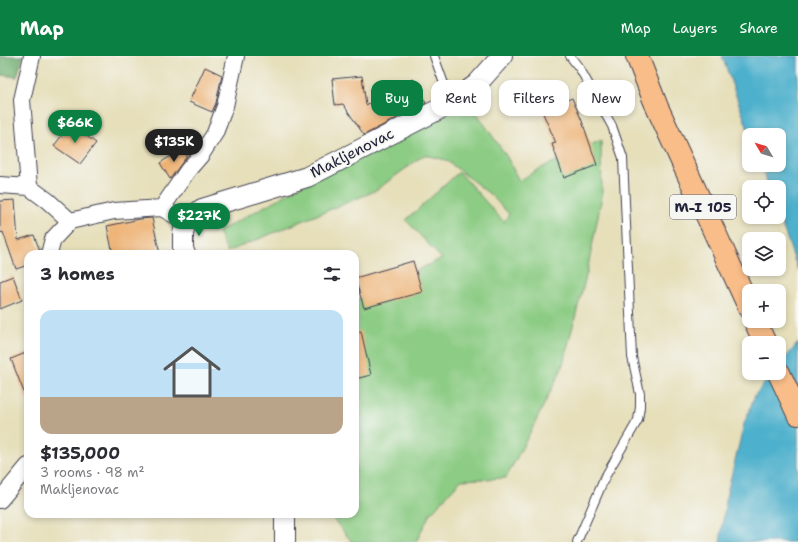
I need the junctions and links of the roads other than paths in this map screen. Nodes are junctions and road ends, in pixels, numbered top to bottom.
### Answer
1 (32, 56) edge
2 (236, 56) edge
3 (434, 56) edge
4 (502, 56) edge
5 (570, 56) edge
6 (637, 56) edge
7 (442, 80) edge
8 (481, 80) edge
9 (431, 114) edge
10 (0, 185) edge
11 (29, 187) junction
12 (162, 208) junction
13 (70, 221) junction
14 (186, 222) junction
15 (50, 250) edge
16 (183, 250) edge
17 (742, 292) edge
18 (782, 380) edge
19 (798, 414) edge
20 (24, 471) edge
21 (0, 500) edge
22 (286, 518) edge
23 (285, 542) edge
24 (576, 542) edge

1 - 11 street
2 - 12 street
3 - 7 lane
4 - 8 street, Makljenovac
5 - 24 lane
6 - 17 main road, M-I 105
9 - 14 street, Makljenovac
10 - 11 street
11 - 13 street
12 - 13 street
12 - 14 street
13 - 15 street
14 - 16 street
18 - 19 main road
20 - 21 street
22 - 23 street

